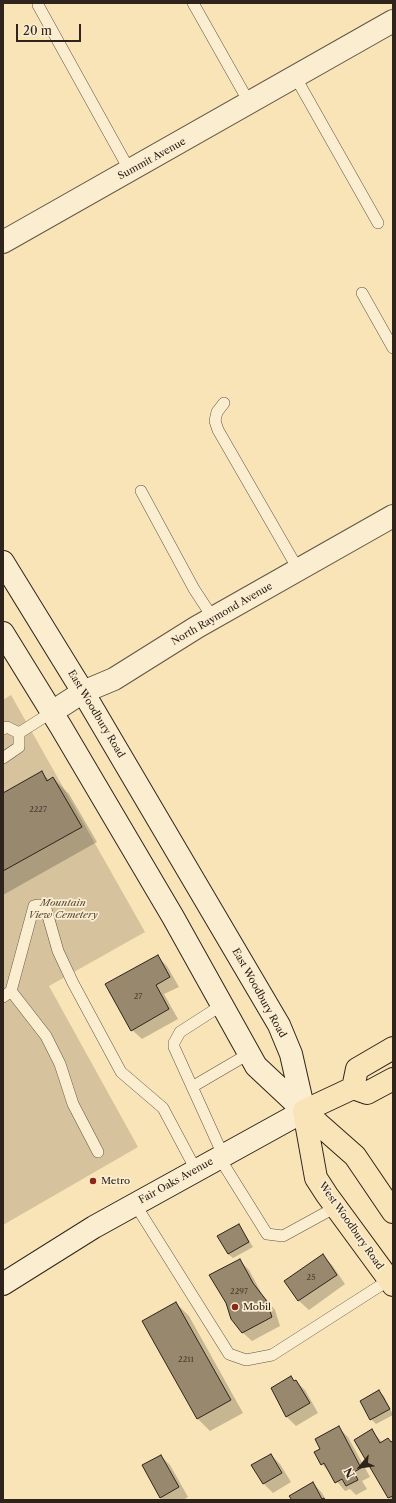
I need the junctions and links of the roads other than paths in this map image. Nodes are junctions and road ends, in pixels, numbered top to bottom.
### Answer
1 (193, 3) edge
2 (38, 5) dead end
3 (393, 21) edge
4 (298, 76) junction
5 (250, 104) junction
6 (130, 171) junction
7 (378, 223) dead end
8 (3, 242) edge
9 (362, 293) dead end
10 (393, 348) edge
11 (224, 403) dead end
12 (140, 491) dead end
13 (393, 516) edge
14 (3, 562) edge
15 (298, 569) junction
16 (213, 618) junction
17 (3, 633) edge
18 (83, 692) junction
19 (52, 712) junction
20 (3, 729) edge
21 (19, 733) junction
22 (3, 758) edge
23 (7, 994) edge
24 (222, 1005) junction
25 (393, 1048) edge
26 (250, 1053) junction
27 (393, 1079) edge
28 (192, 1087) junction
29 (353, 1088) junction
30 (304, 1111) junction
31 (98, 1152) dead end
32 (221, 1156) junction
33 (196, 1170) junction
34 (390, 1201) edge
35 (135, 1204) junction
36 (336, 1207) junction
37 (391, 1282) edge
38 (3, 1284) edge

1 - 5 lane
2 - 6 lane
3 - 4 main road, Summit Avenue
4 - 5 main road, Summit Avenue
4 - 7 lane
5 - 6 main road, Summit Avenue
6 - 8 main road, Summit Avenue
9 - 10 lane
11 - 15 lane
12 - 16 lane
13 - 15 main road, North Raymond Avenue
14 - 18 main road, East Woodbury Road
15 - 16 main road, North Raymond Avenue
16 - 18 main road, North Raymond Avenue
17 - 19 main road
18 - 19 main road, North Raymond Avenue
18 - 30 main road, East Woodbury Road
19 - 21 lane
19 - 24 main road
20 - 21 lane
21 - 22 lane
23 - 31 lane
23 - 33 lane
24 - 26 main road
24 - 28 lane
25 - 29 main road
26 - 28 lane
26 - 30 main road
27 - 29 main road
28 - 32 lane
29 - 30 main road, Fair Oaks Avenue
30 - 32 main road, Fair Oaks Avenue
30 - 34 main road
30 - 36 main road, West Woodbury Road
32 - 33 main road, Fair Oaks Avenue
32 - 36 lane
33 - 35 main road, Fair Oaks Avenue
35 - 37 lane
35 - 38 main road, Fair Oaks Avenue
36 - 37 main road, West Woodbury Road

